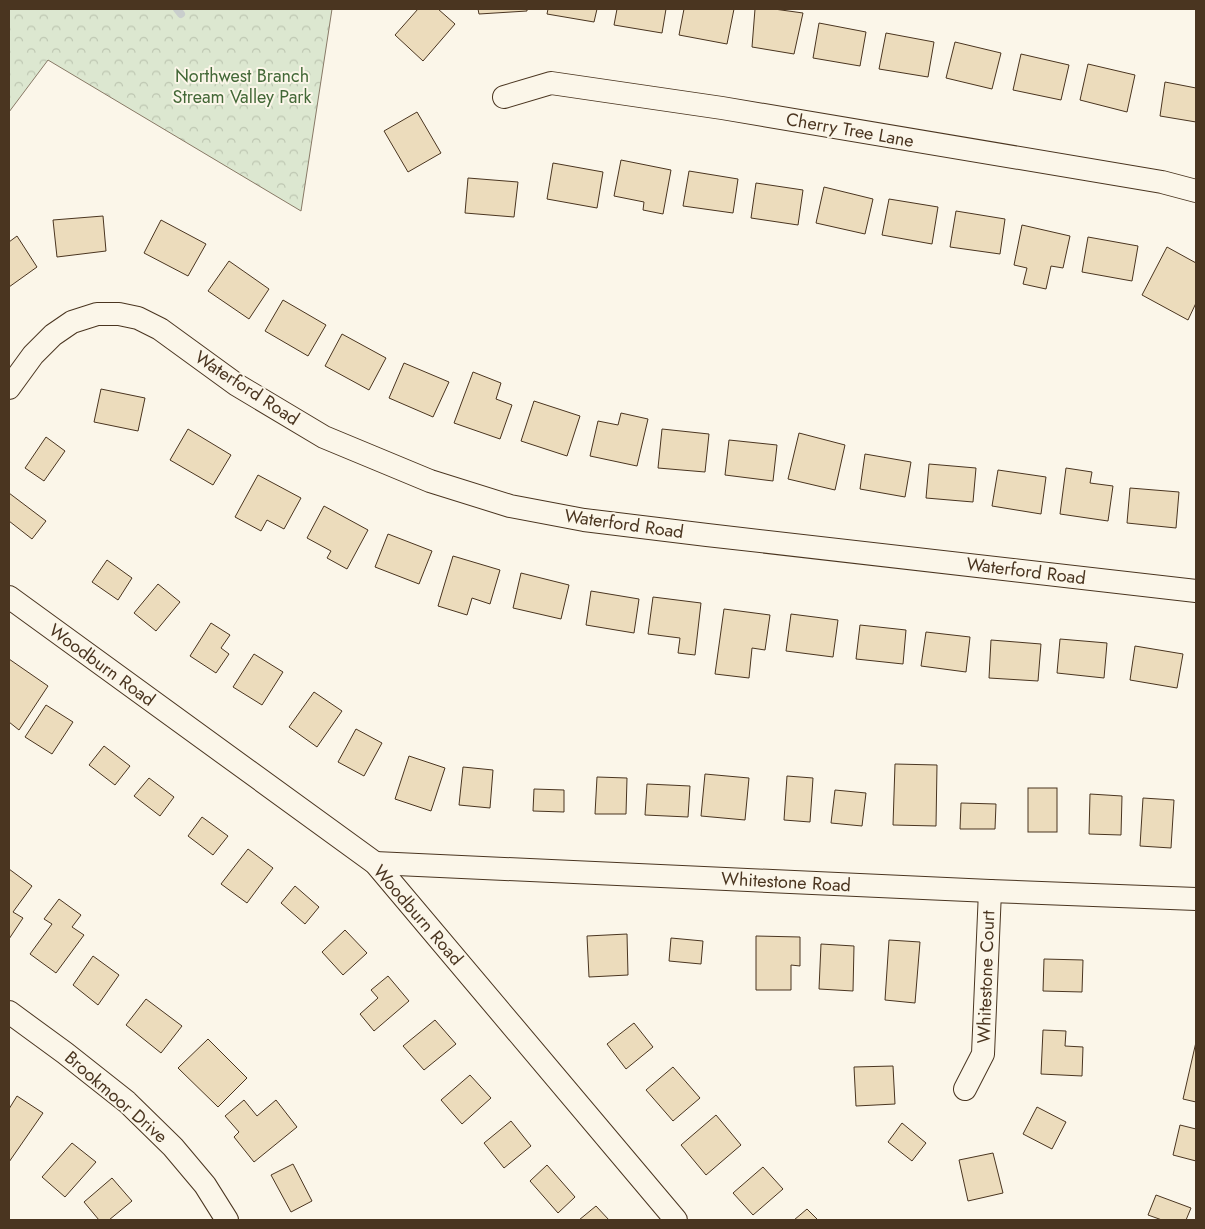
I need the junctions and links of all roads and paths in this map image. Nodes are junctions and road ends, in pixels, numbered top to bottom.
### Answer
1 (504, 96) dead end
2 (1196, 191) edge
3 (9, 388) edge
4 (1196, 591) edge
5 (9, 597) edge
6 (375, 863) junction
7 (990, 891) junction
8 (1196, 899) edge
9 (9, 1012) edge
10 (965, 1089) dead end
11 (227, 1220) edge
12 (676, 1220) edge

1 - 2 street, Cherry Tree Lane
3 - 4 street, Waterford Road
5 - 6 street, Woodburn Road
6 - 7 street, Whitestone Road
6 - 12 street, Woodburn Road
7 - 8 street, Whitestone Road
7 - 10 street, Whitestone Court
9 - 11 street, Brookmoor Drive

